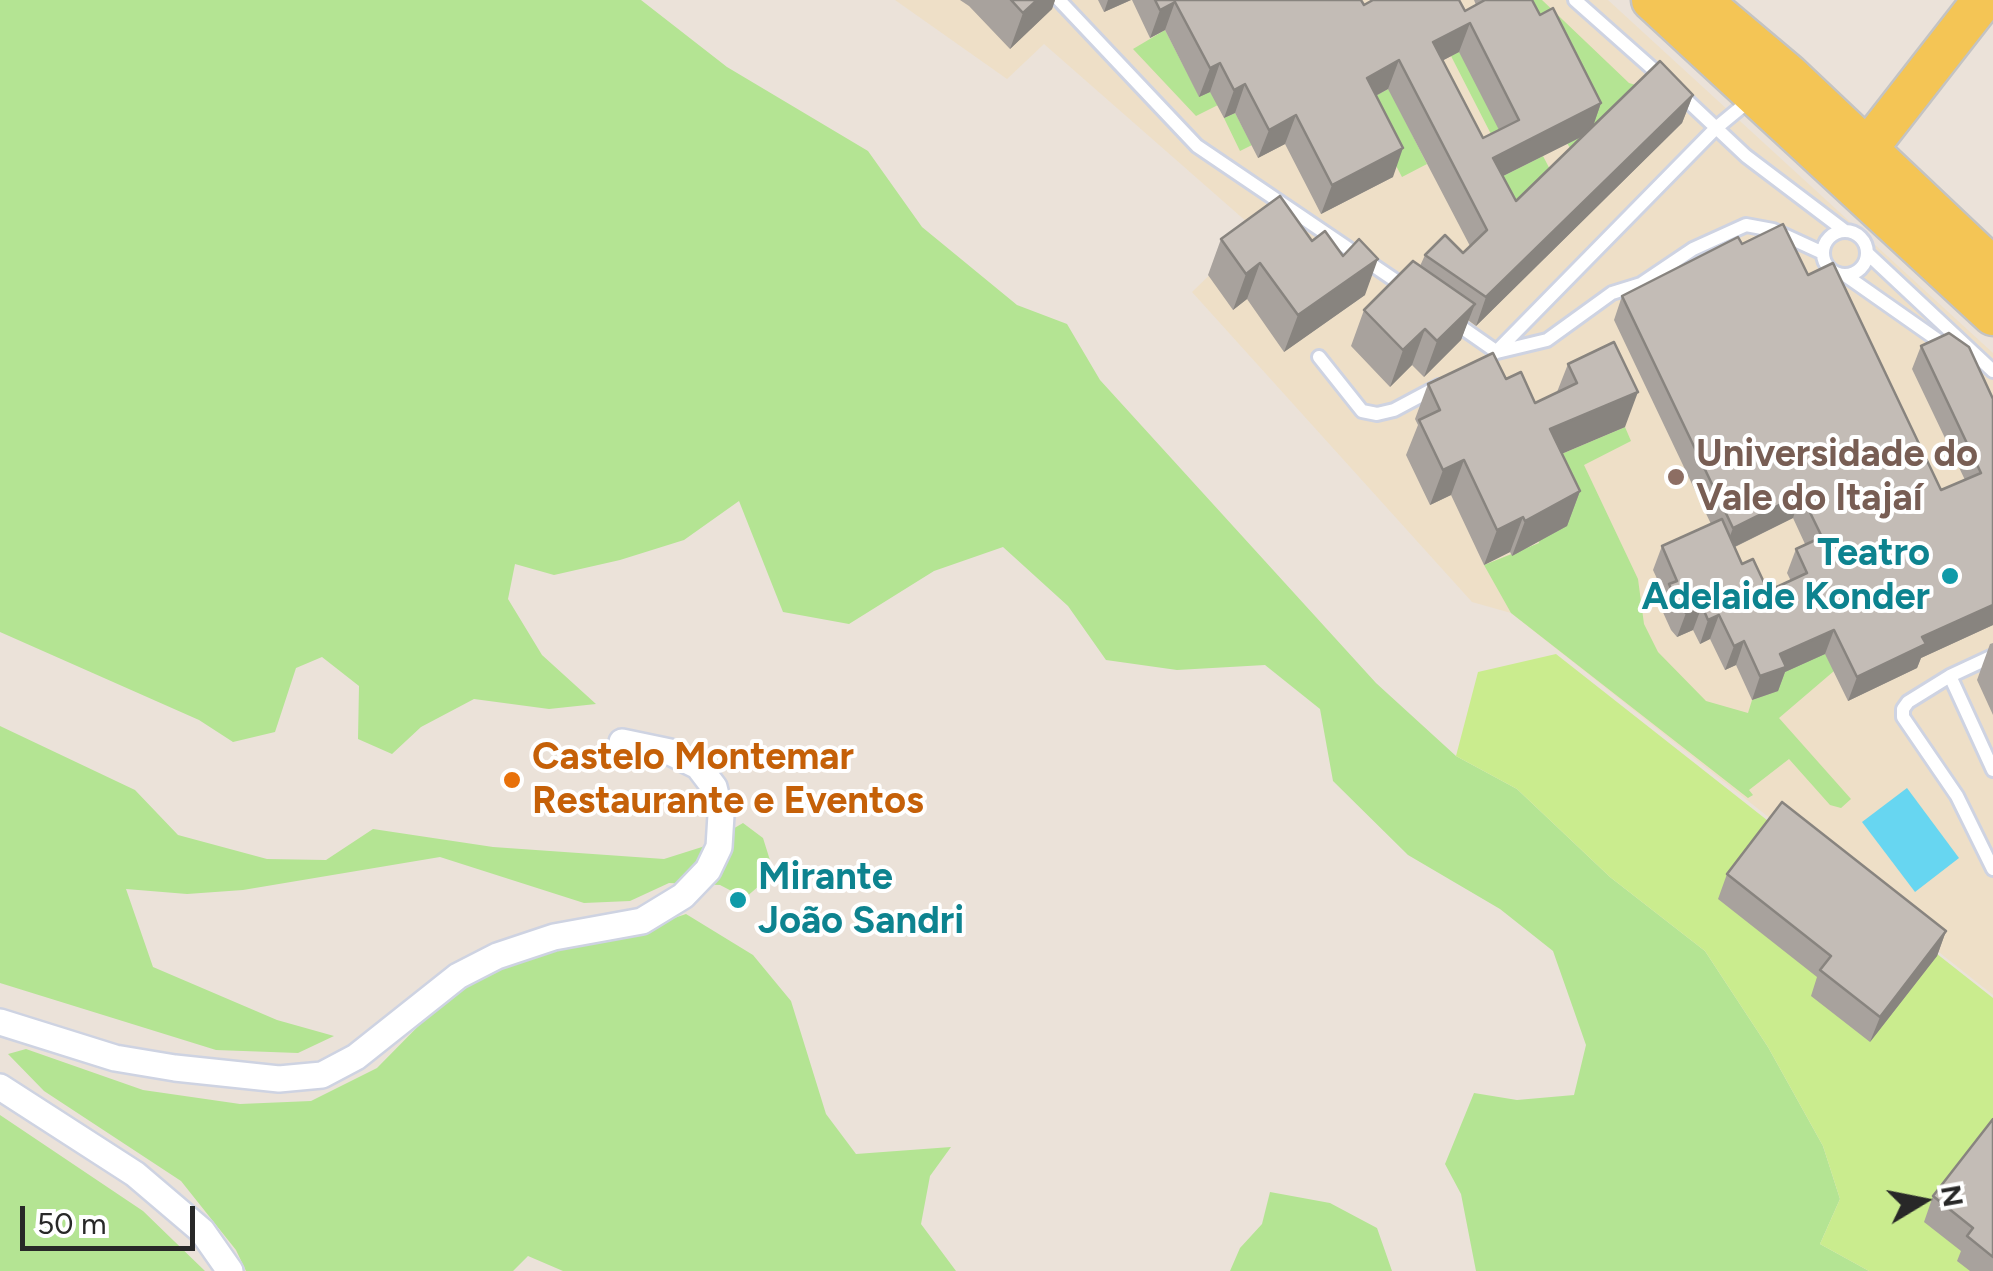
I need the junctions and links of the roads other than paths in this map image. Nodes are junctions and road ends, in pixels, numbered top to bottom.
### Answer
1 (1059, 0) edge
2 (1576, 0) edge
3 (1652, 0) edge
4 (1700, 0) edge
5 (1982, 0) edge
6 (1755, 96) junction
7 (1716, 128) junction
8 (1843, 157) junction
9 (1845, 231) junction
10 (1822, 253) junction
11 (1867, 253) junction
12 (1993, 268) edge
13 (1844, 275) junction
14 (1424, 301) edge
15 (1439, 311) edge
16 (1993, 315) edge
17 (1497, 352) junction
18 (1319, 357) dead end
19 (1480, 362) edge
20 (1993, 371) edge
21 (1447, 381) edge
22 (1980, 382) edge
23 (1993, 656) edge
24 (1950, 676) junction
25 (622, 742) dead end
26 (1993, 770) edge
27 (1993, 869) edge
28 (0, 1022) edge
29 (0, 1088) edge
30 (230, 1271) edge

1 - 14 lane
2 - 7 lane
3 - 6 main road
4 - 8 main road
5 - 8 main road
6 - 7 lane
6 - 8 main road
7 - 9 lane
7 - 17 lane
8 - 12 main road
8 - 16 main road
9 - 10 lane
9 - 11 lane
10 - 13 lane
10 - 17 lane
11 - 13 lane
11 - 20 lane
13 - 22 lane
15 - 17 lane
17 - 19 lane
18 - 21 lane
23 - 24 lane
24 - 26 lane
24 - 27 lane
25 - 28 street
29 - 30 street

